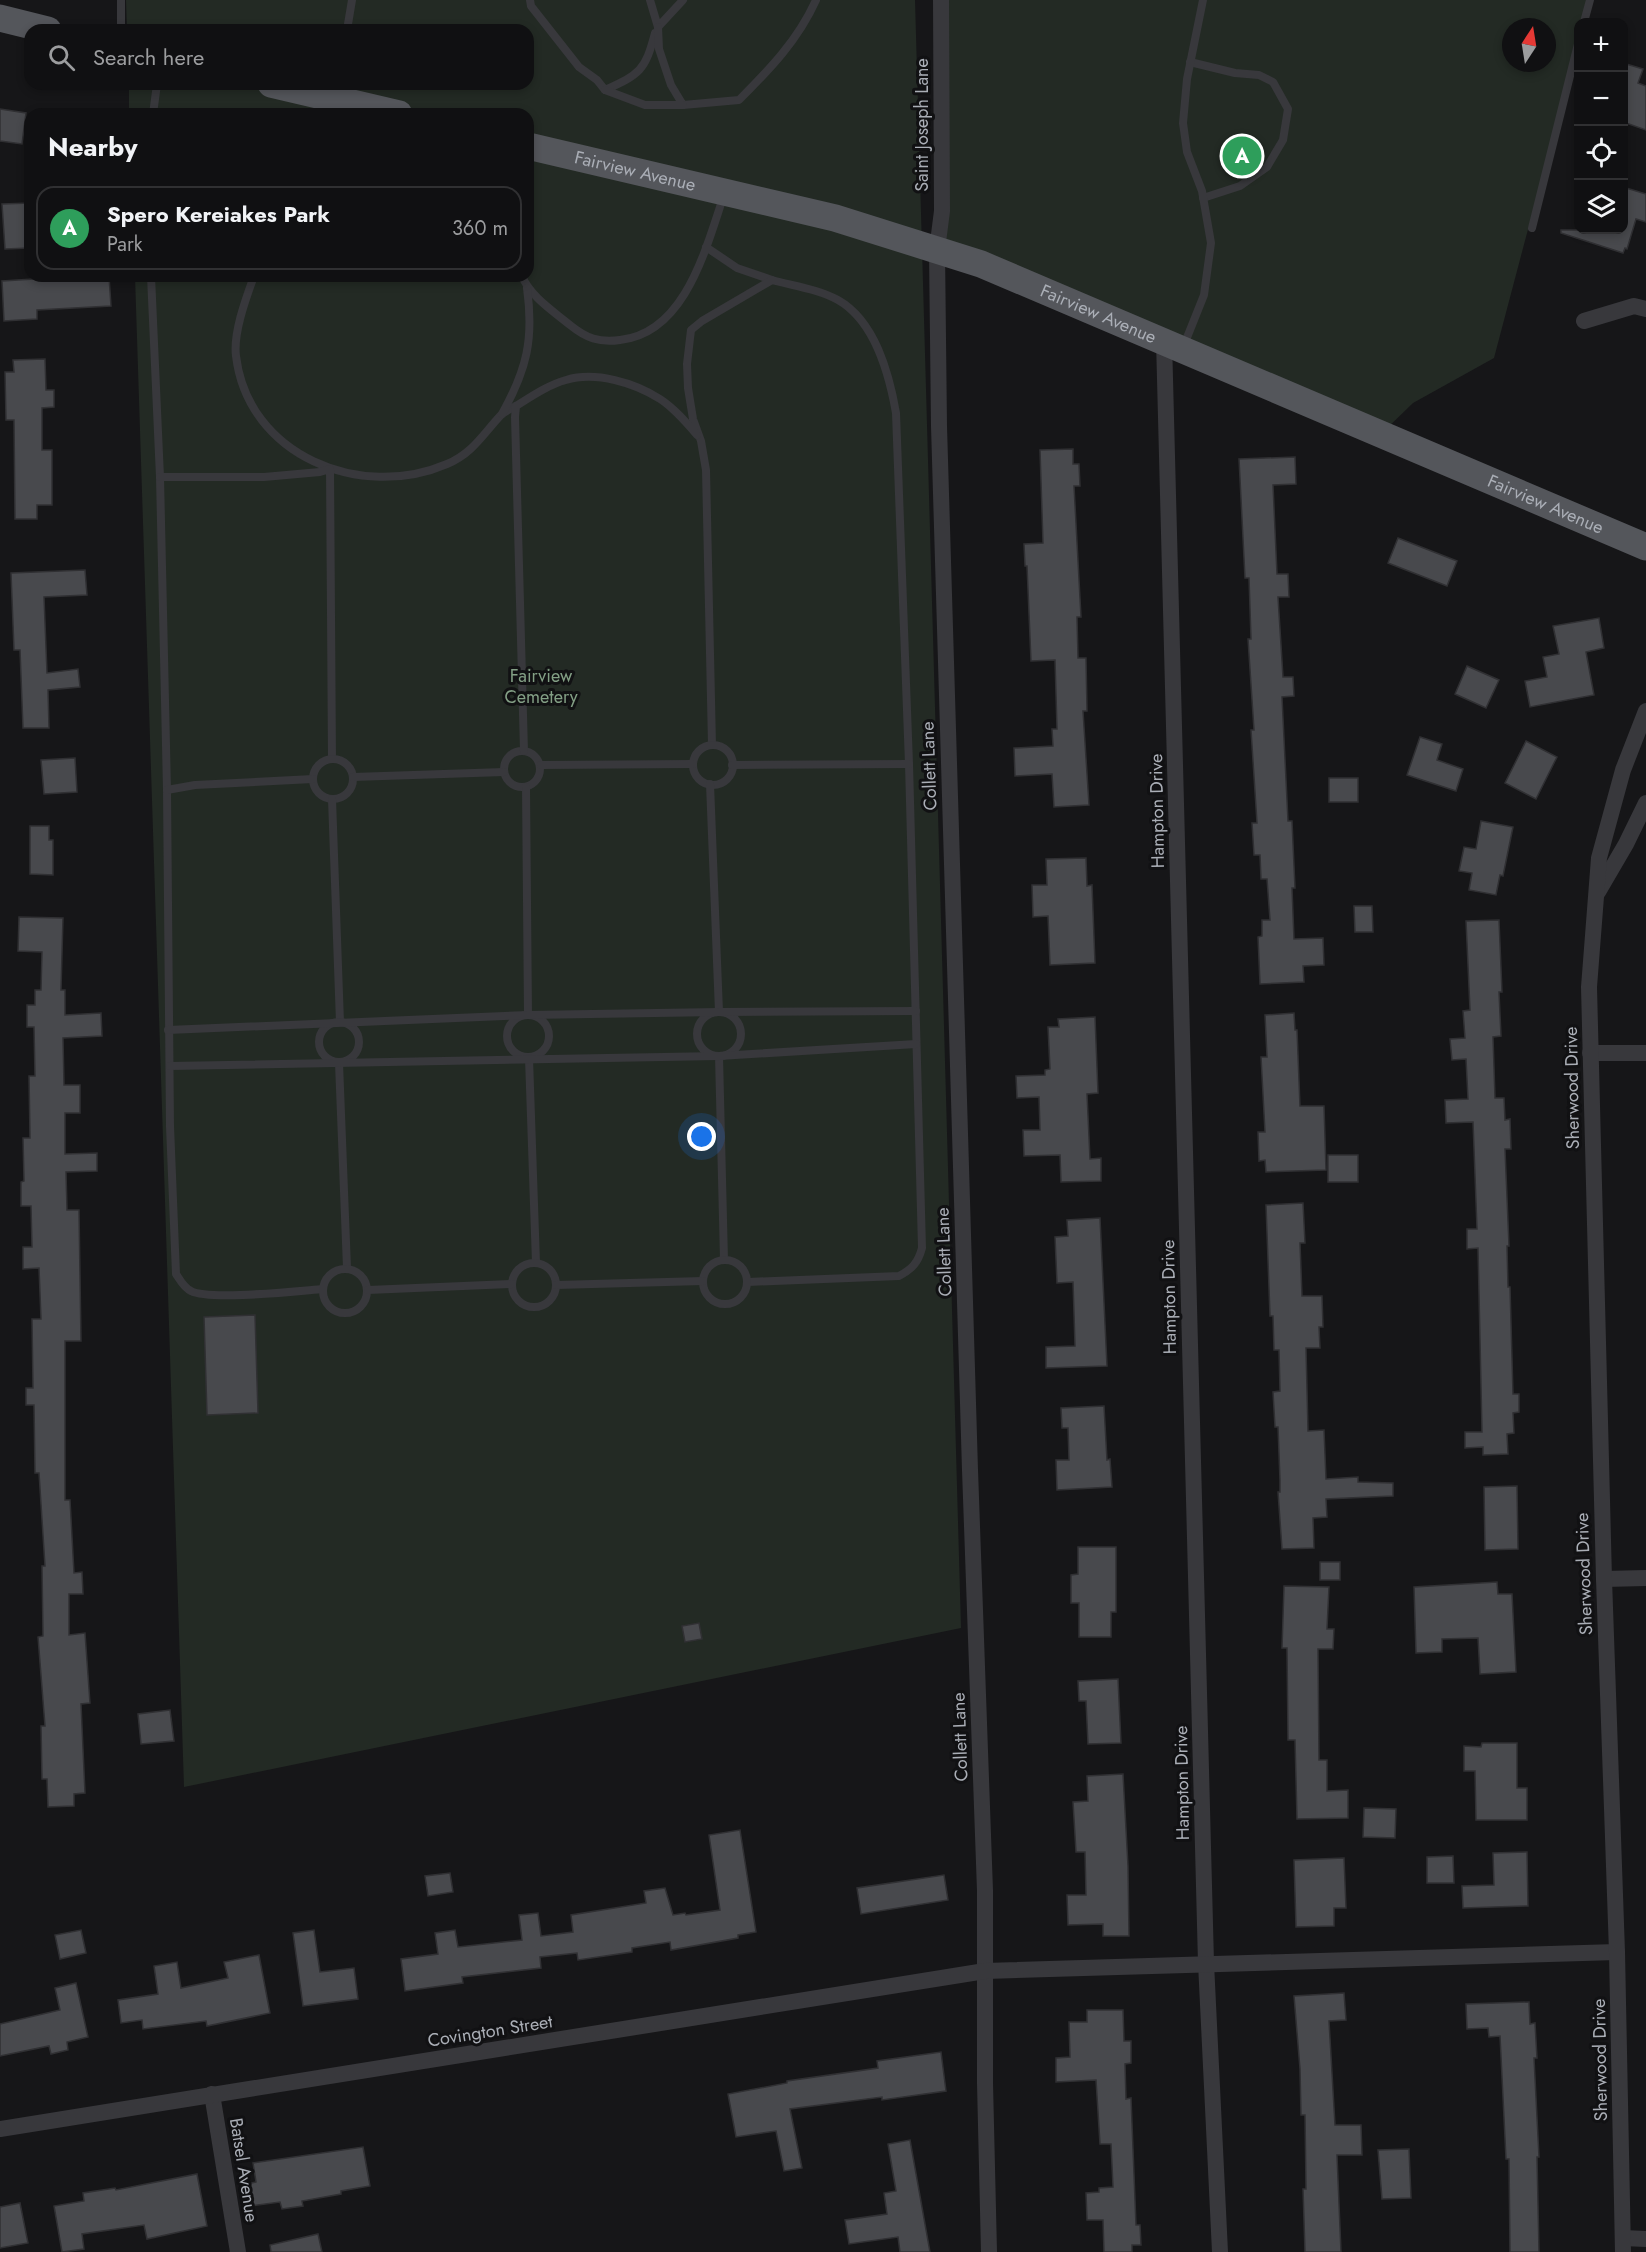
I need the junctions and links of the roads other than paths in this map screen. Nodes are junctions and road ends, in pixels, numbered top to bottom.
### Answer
1 (121, 0) edge
2 (352, 0) edge
3 (650, 0) edge
4 (683, 0) edge
5 (816, 0) edge
6 (941, 0) edge
7 (1203, 0) edge
8 (1590, 0) edge
9 (529, 2) edge
10 (0, 18) edge
11 (1585, 18) edge
12 (24, 24) edge
13 (121, 24) edge
14 (348, 24) edge
15 (658, 27) junction
16 (1574, 60) edge
17 (1191, 62) junction
18 (156, 90) edge
19 (297, 90) edge
20 (605, 90) junction
21 (336, 99) edge
22 (683, 105) junction
23 (154, 108) edge
24 (374, 108) edge
25 (534, 147) edge
26 (725, 193) junction
27 (1203, 198) junction
28 (1532, 228) dead end
29 (706, 247) junction
30 (937, 250) junction
31 (772, 280) junction
32 (151, 282) edge
33 (252, 282) edge
34 (524, 282) edge
35 (526, 288) junction
36 (1646, 309) edge
37 (1584, 321) dead end
38 (1173, 345) junction
39 (516, 406) junction
40 (501, 415) junction
41 (701, 441) junction
42 (330, 469) junction
43 (159, 477) junction
44 (1646, 547) edge
45 (1644, 720) edge
46 (712, 745) junction
47 (524, 751) junction
48 (332, 759) junction
49 (693, 764) junction
50 (909, 764) junction
51 (541, 765) junction
52 (732, 765) junction
53 (504, 772) junction
54 (353, 777) junction
55 (313, 779) junction
56 (710, 784) junction
57 (526, 787) junction
58 (167, 790) junction
59 (332, 799) junction
60 (1646, 803) edge
61 (1596, 895) junction
62 (916, 1011) junction
63 (718, 1012) junction
64 (528, 1015) junction
65 (340, 1022) junction
66 (168, 1030) junction
67 (916, 1044) junction
68 (1590, 1053) junction
69 (1646, 1053) edge
70 (719, 1056) junction
71 (529, 1058) junction
72 (339, 1063) junction
73 (170, 1066) junction
74 (724, 1260) junction
75 (536, 1263) junction
76 (347, 1269) junction
77 (703, 1281) junction
78 (748, 1282) junction
79 (512, 1284) junction
80 (556, 1285) junction
81 (323, 1289) junction
82 (368, 1290) junction
83 (1646, 1578) edge
84 (1604, 1579) junction
85 (1617, 1952) junction
86 (1206, 1963) junction
87 (985, 1971) junction
88 (212, 2094) junction
89 (0, 2129) edge
90 (1646, 2238) edge
91 (1623, 2245) edge
92 (238, 2252) edge
93 (989, 2252) edge
94 (1220, 2252) edge

1 - 13 lane
2 - 14 lane
3 - 15 lane
4 - 15 lane
5 - 22 lane
6 - 30 street, Saint Joseph Lane
7 - 17 lane
8 - 11 lane
9 - 20 lane
10 - 12 main road
15 - 20 lane
15 - 22 lane
16 - 28 lane
17 - 27 lane
17 - 27 lane
18 - 23 lane
19 - 21 main road
20 - 22 lane
21 - 24 main road
25 - 26 main road, Fairview Avenue
26 - 29 lane
26 - 30 main road, Fairview Avenue
27 - 38 lane
29 - 31 lane
29 - 35 lane
30 - 38 main road, Fairview Avenue
30 - 87 street, Collett Lane
31 - 41 lane
31 - 50 lane
32 - 43 lane
33 - 42 lane
34 - 35 lane
35 - 40 lane
36 - 37 street
38 - 44 main road, Fairview Avenue
38 - 86 street, Hampton Drive
39 - 40 lane
39 - 41 lane
39 - 47 lane
40 - 42 lane
41 - 46 lane
42 - 43 lane
42 - 48 lane
43 - 58 lane
45 - 61 street, Sherwood Drive
46 - 49 lane
46 - 52 lane
47 - 51 lane
47 - 53 lane
48 - 54 lane
48 - 55 lane
49 - 51 lane
49 - 56 lane
50 - 52 lane
50 - 62 lane
51 - 57 lane
52 - 56 lane
53 - 54 lane
53 - 57 lane
54 - 59 lane
55 - 58 lane
55 - 59 lane
56 - 63 lane
57 - 64 lane
58 - 66 lane
59 - 65 lane
60 - 61 street, Sherwood Drive
61 - 68 street, Sherwood Drive
62 - 63 lane
62 - 67 lane
63 - 64 lane
63 - 70 lane
63 - 70 lane
64 - 65 lane
64 - 71 lane
64 - 71 lane
65 - 66 lane
65 - 72 lane
65 - 72 lane
66 - 73 lane
67 - 70 lane
67 - 78 lane
68 - 69 street
68 - 84 street, Sherwood Drive
70 - 71 lane
70 - 74 lane
71 - 72 lane
71 - 75 lane
72 - 73 lane
72 - 76 lane
73 - 81 lane
74 - 77 lane
74 - 78 lane
75 - 79 lane
75 - 80 lane
76 - 81 lane
76 - 82 lane
77 - 78 lane
77 - 80 lane
79 - 80 lane
79 - 82 lane
81 - 82 lane
83 - 84 street
84 - 85 street, Sherwood Drive
85 - 86 street, Covington Street
85 - 91 street, Sherwood Drive
86 - 87 street, Covington Street
86 - 94 street, Hampton Drive
87 - 88 street, Covington Street
87 - 93 street, Collett Lane
88 - 89 street, Covington Street
88 - 92 street, Batsel Avenue
90 - 91 street

